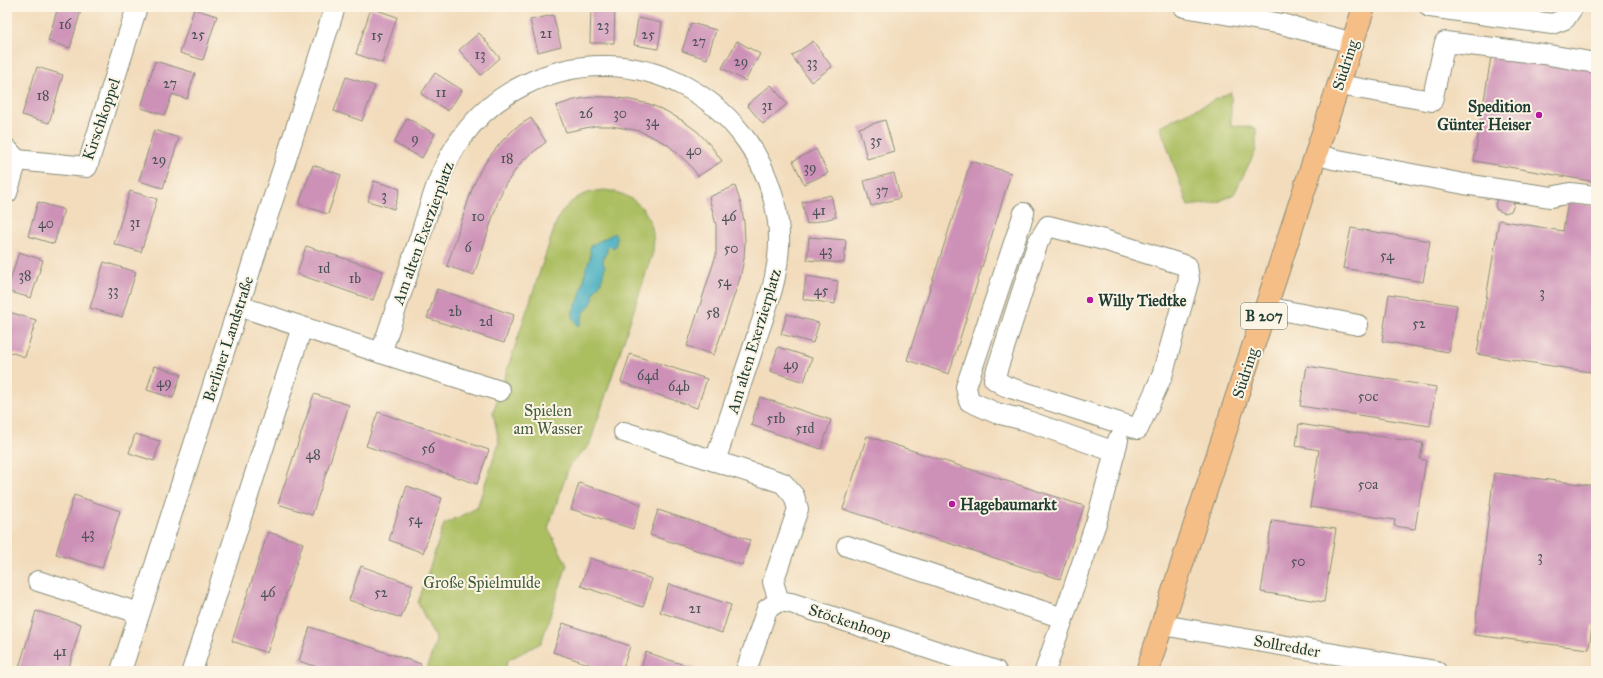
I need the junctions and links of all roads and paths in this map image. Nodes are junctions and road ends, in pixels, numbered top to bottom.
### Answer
1 (137, 7) edge
2 (336, 7) edge
3 (1184, 7) edge
4 (1364, 7) edge
5 (1430, 7) edge
6 (1573, 7) edge
7 (1353, 42) junction
8 (1596, 63) edge
9 (1339, 85) junction
10 (12, 154) edge
11 (1316, 154) junction
12 (7, 193) edge
13 (1596, 196) edge
14 (1024, 213) dead end
15 (239, 306) junction
16 (1266, 307) junction
17 (1358, 325) dead end
18 (302, 327) junction
19 (381, 352) junction
20 (500, 391) dead end
21 (1124, 426) junction
22 (624, 432) dead end
23 (1115, 452) junction
24 (715, 461) junction
25 (847, 546) dead end
26 (38, 580) dead end
27 (779, 602) junction
28 (139, 613) junction
29 (1063, 618) junction
30 (1162, 625) junction
31 (1407, 669) edge
32 (121, 671) edge
33 (192, 671) edge
34 (746, 671) edge
35 (996, 671) edge
36 (1045, 671) edge
37 (1147, 671) edge
38 (1436, 671) edge

1 - 10 street, Kirschkoppel
2 - 15 street, Berliner Landstraße
3 - 7 street
4 - 7 main road, Südring / B 207
5 - 6 street
7 - 9 main road, Südring / B 207
8 - 9 street
9 - 11 main road, Südring / B 207
10 - 12 street
11 - 13 street
11 - 16 main road, Südring / B 207
14 - 23 street
15 - 18 street
15 - 28 street, Berliner Landstraße
16 - 17 street
16 - 30 main road, Südring / B 207
18 - 19 street
18 - 33 street
19 - 20 street
19 - 24 street, Am alten Exerzierplatz
21 - 21 street
21 - 23 street
22 - 24 street
23 - 29 street
24 - 27 street
25 - 29 street
26 - 28 street
27 - 34 street
27 - 35 street, Stöckenhoop
28 - 32 street, Berliner Landstraße
29 - 36 street
30 - 31 street, Sollredder
30 - 37 main road, Südring / B 207
31 - 38 street, Sollredder

